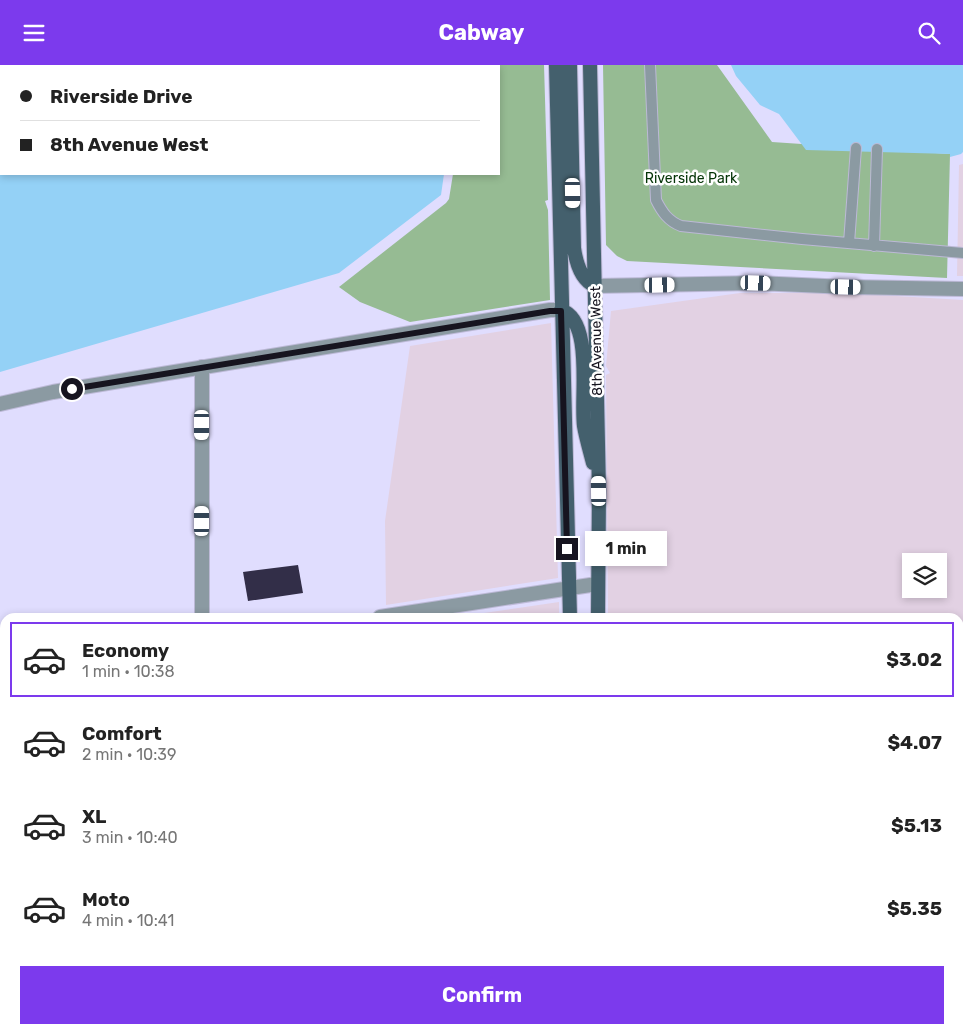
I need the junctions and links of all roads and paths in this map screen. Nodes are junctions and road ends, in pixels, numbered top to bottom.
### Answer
1 (556, 65) edge
2 (570, 65) edge
3 (590, 65) edge
4 (650, 65) edge
5 (856, 147) dead end
6 (877, 149) dead end
7 (849, 243) junction
8 (874, 246) junction
9 (963, 253) edge
10 (595, 286) junction
11 (963, 289) edge
12 (561, 311) junction
13 (202, 367) junction
14 (0, 404) edge
15 (599, 491) junction
16 (598, 585) junction
17 (568, 589) junction
18 (202, 613) edge
19 (407, 613) edge
20 (570, 613) edge
21 (598, 613) edge

1 - 12 main road
2 - 10 main road
3 - 10 main road, 8th Avenue West
4 - 7 lane
5 - 7 lane
6 - 8 lane
7 - 8 lane
8 - 9 lane
10 - 11 street
10 - 15 main road, 8th Avenue West
12 - 13 street
12 - 15 main road
12 - 17 main road
13 - 14 street
13 - 18 street
15 - 16 main road, 8th Avenue West
16 - 17 street
16 - 21 main road, 8th Avenue West
17 - 19 street
17 - 20 main road

